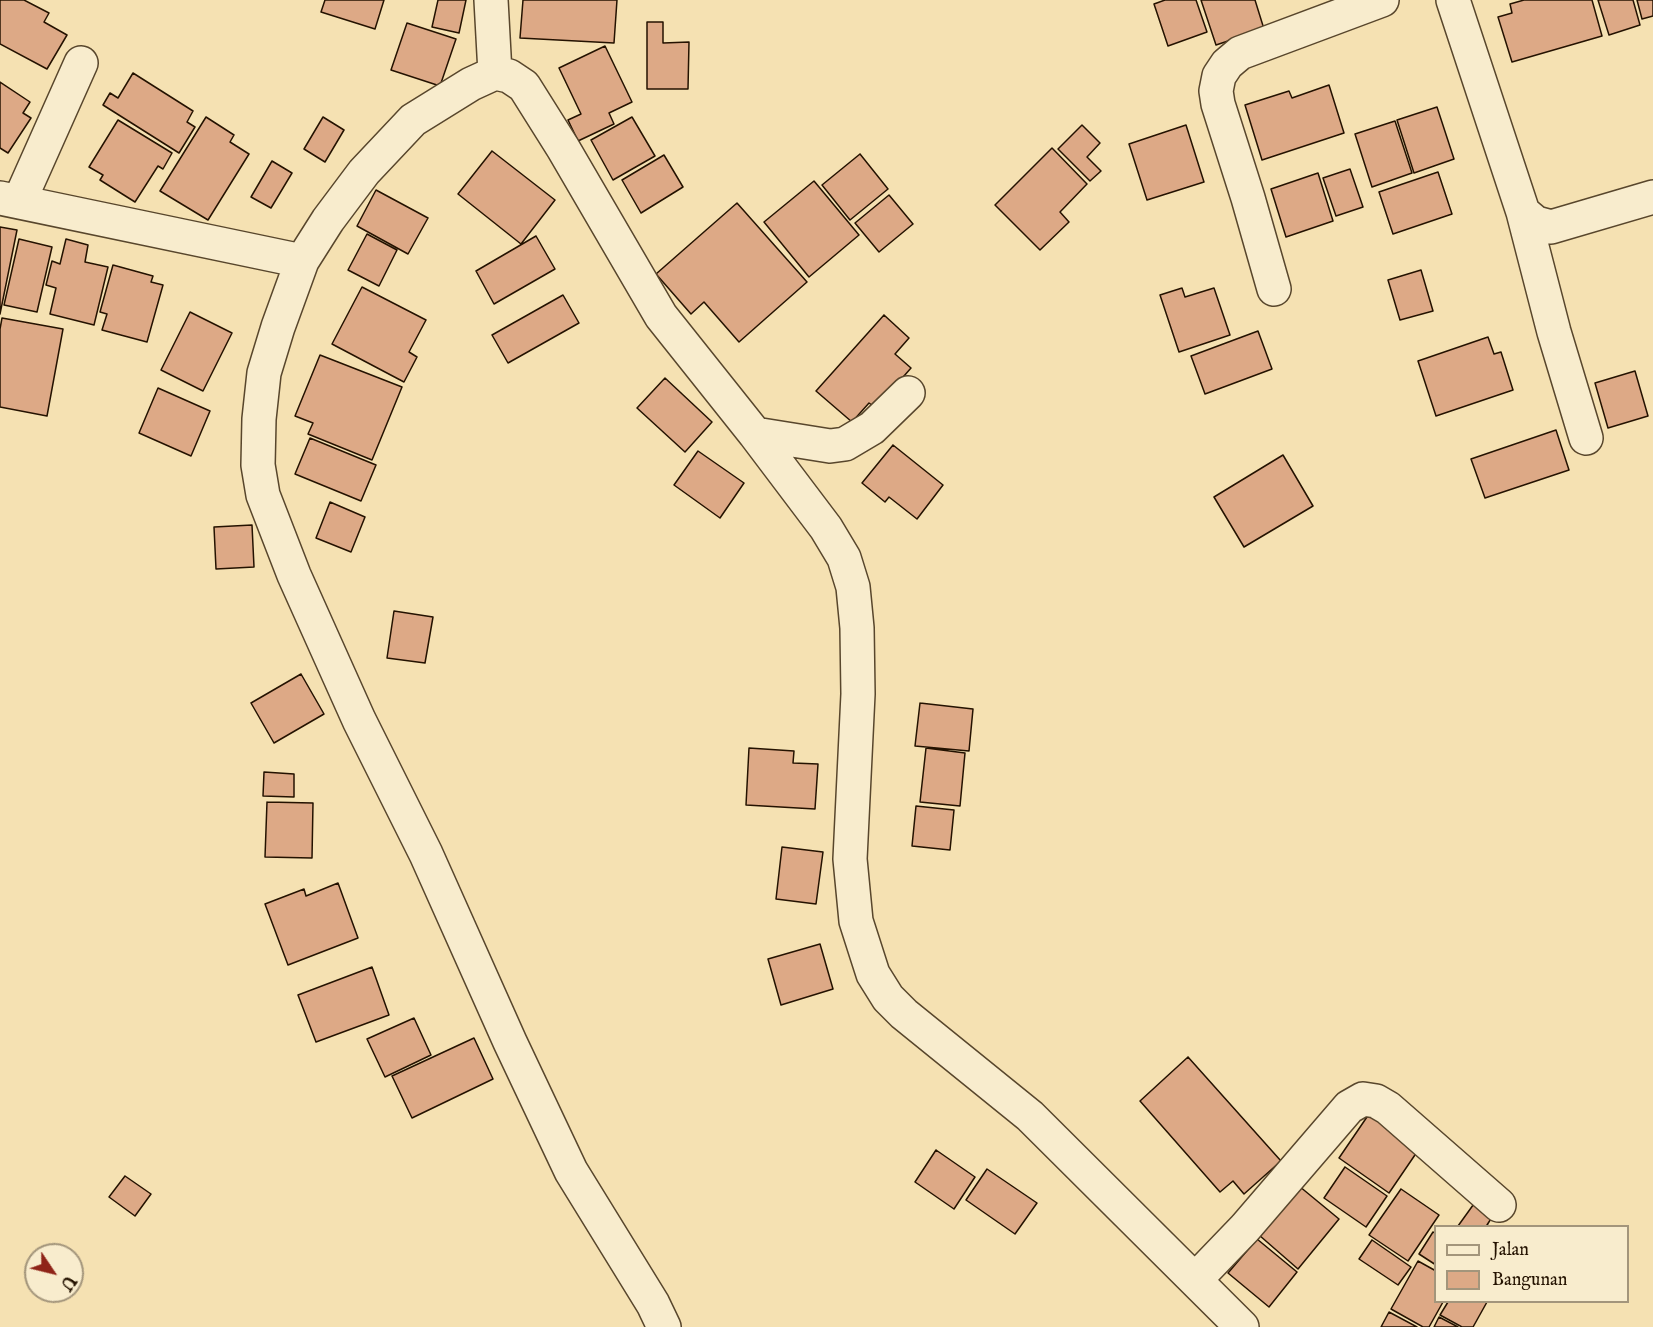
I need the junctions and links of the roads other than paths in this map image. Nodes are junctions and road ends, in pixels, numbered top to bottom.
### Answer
1 (491, 0) edge
2 (1382, 0) edge
3 (1453, 0) edge
4 (81, 63) dead end
5 (495, 73) junction
6 (1653, 197) edge
7 (9, 200) edge
8 (1523, 212) junction
9 (302, 261) junction
10 (1274, 289) dead end
11 (908, 393) dead end
12 (756, 434) junction
13 (1586, 438) dead end
14 (1499, 1205) dead end
15 (1195, 1280) junction
16 (664, 1327) edge
17 (1242, 1327) edge

1 - 5 street
2 - 10 street
3 - 8 street
4 - 7 street
5 - 9 street
5 - 12 street
6 - 8 street
7 - 9 street
8 - 13 street
9 - 16 street
11 - 12 street
12 - 15 street
14 - 15 street
15 - 17 street

